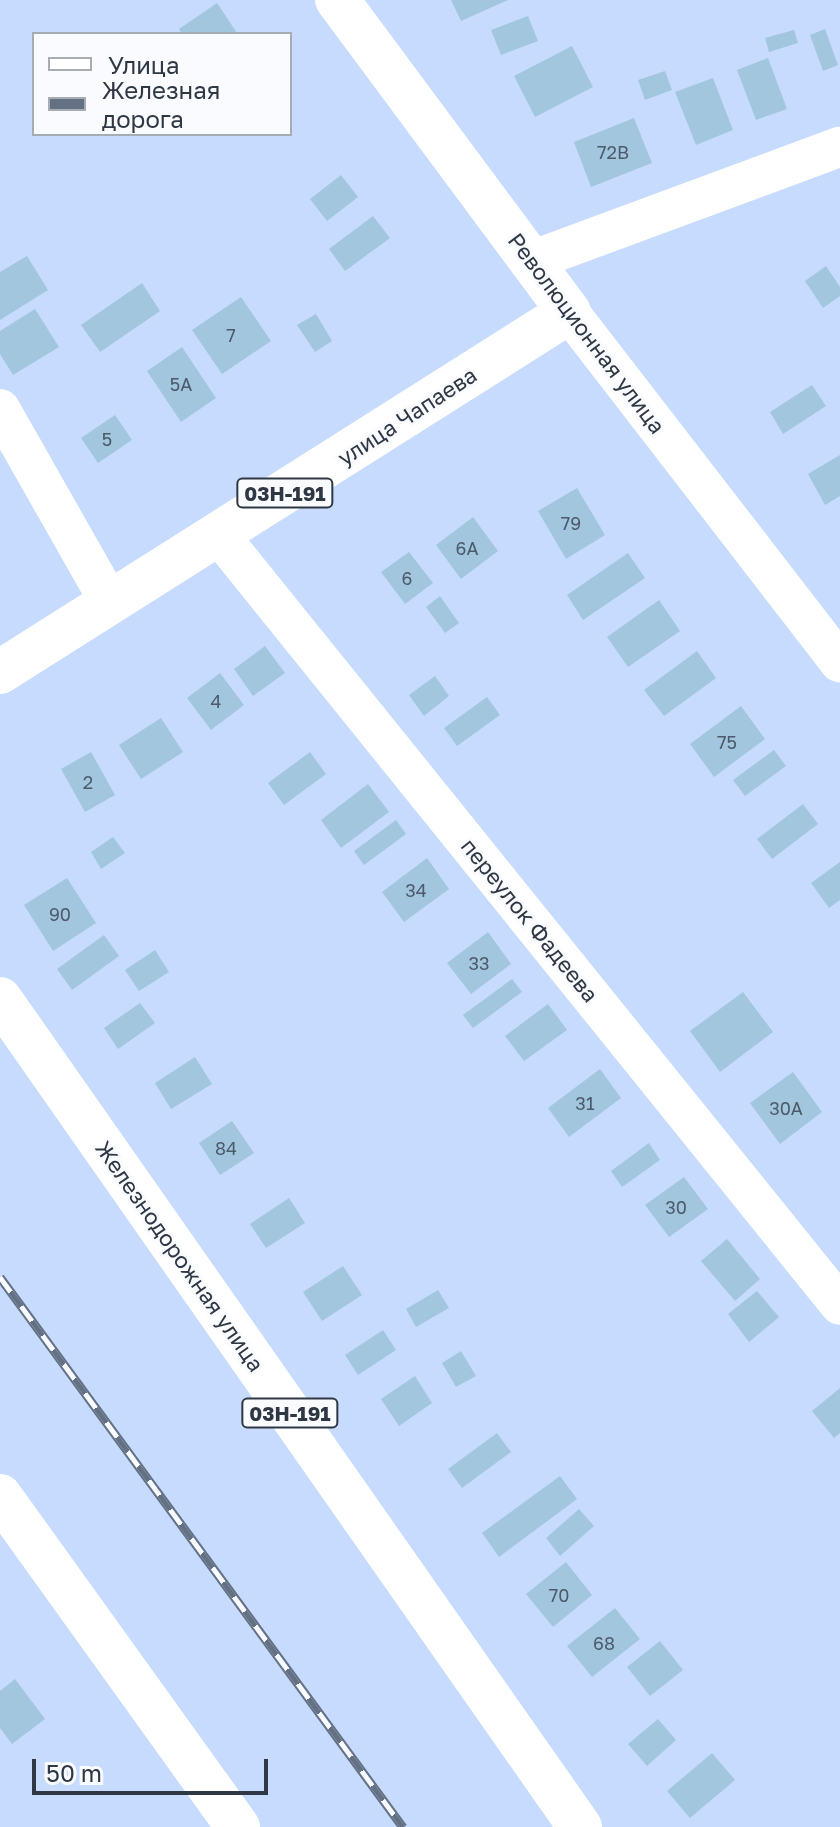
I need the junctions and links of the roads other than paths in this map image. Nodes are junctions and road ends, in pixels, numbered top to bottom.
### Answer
1 (337, 0) edge
2 (840, 147) edge
3 (531, 261) junction
4 (569, 312) junction
5 (0, 409) edge
6 (219, 535) junction
7 (111, 604) junction
8 (840, 663) edge
9 (0, 672) edge
10 (0, 999) edge
11 (840, 1305) edge
12 (0, 1496) edge
13 (238, 1827) edge
14 (580, 1827) edge

1 - 3 main road, Революционная улица
2 - 3 street
3 - 4 main road, Революционная улица
4 - 6 main road, улица Чапаева / 03Н-191
4 - 8 street, Революционная улица
5 - 7 street
6 - 7 main road, улица Чапаева / 03Н-191
6 - 11 street, переулок Фадеева
7 - 9 main road, улица Чапаева / 03Н-191
10 - 14 main road, Железнодорожная улица / 03Н-191
12 - 13 main road

